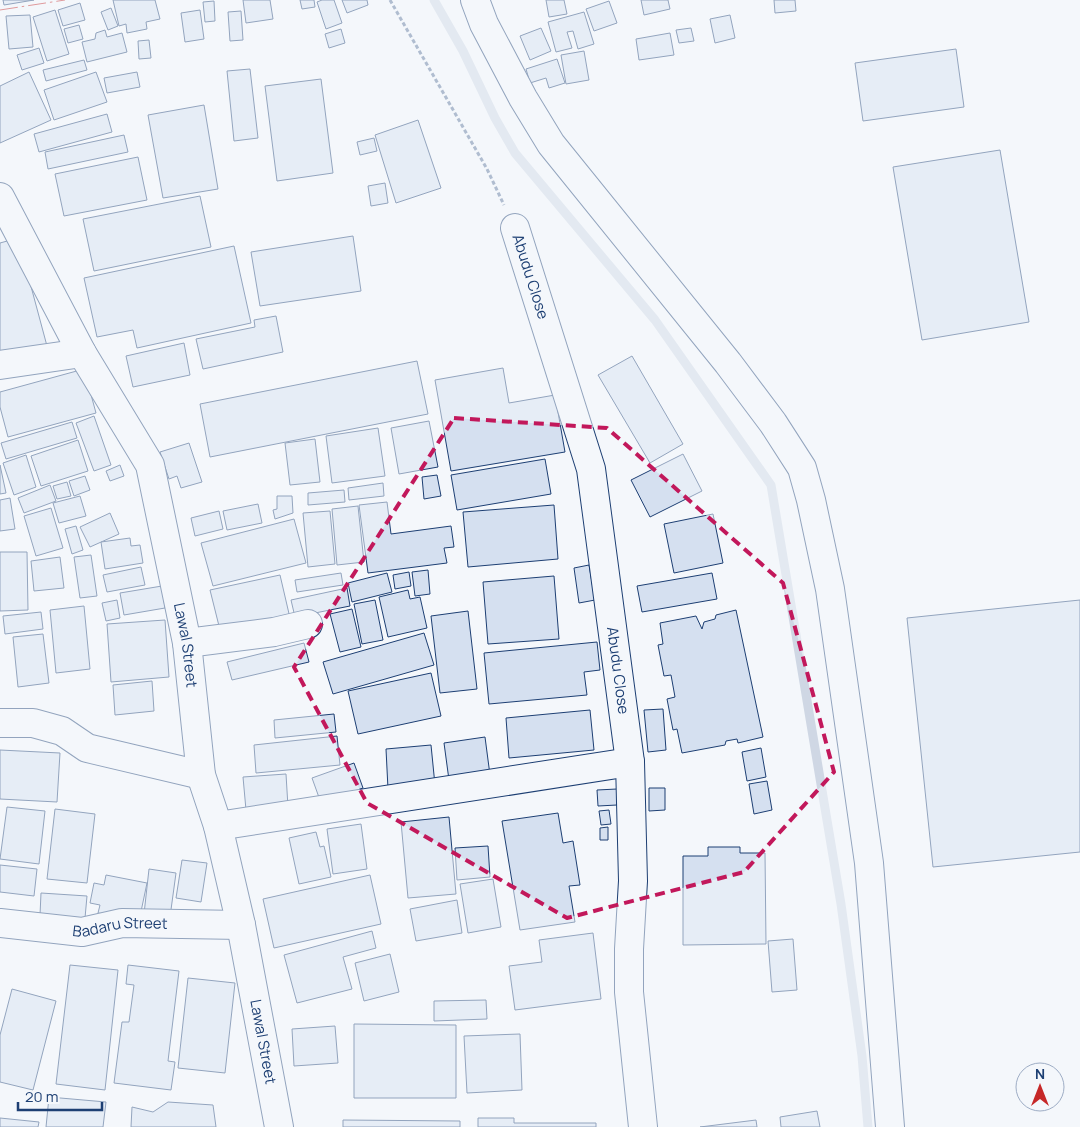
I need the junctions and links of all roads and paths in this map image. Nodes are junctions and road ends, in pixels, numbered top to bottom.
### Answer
1 (390, 0) edge
2 (475, 0) edge
3 (0, 197) edge
4 (514, 228) joint
5 (82, 353) junction
6 (0, 365) edge
7 (308, 624) dead end
8 (186, 642) junction
9 (0, 723) edge
10 (630, 762) junction
11 (201, 775) junction
12 (218, 826) junction
13 (0, 923) edge
14 (241, 925) junction
15 (279, 1127) edge
16 (643, 1127) edge
17 (890, 1127) edge

1 - 4 path
2 - 17 street
3 - 5 street, Lawal Street
4 - 10 street, Abudu Close
5 - 6 street
5 - 8 street, Lawal Street
7 - 8 street
8 - 11 street, Lawal Street
9 - 11 street
10 - 12 street
10 - 16 street, Abudu Close
11 - 12 street, Lawal Street
12 - 14 street, Lawal Street
13 - 14 street, Badaru Street
14 - 15 street, Lawal Street

